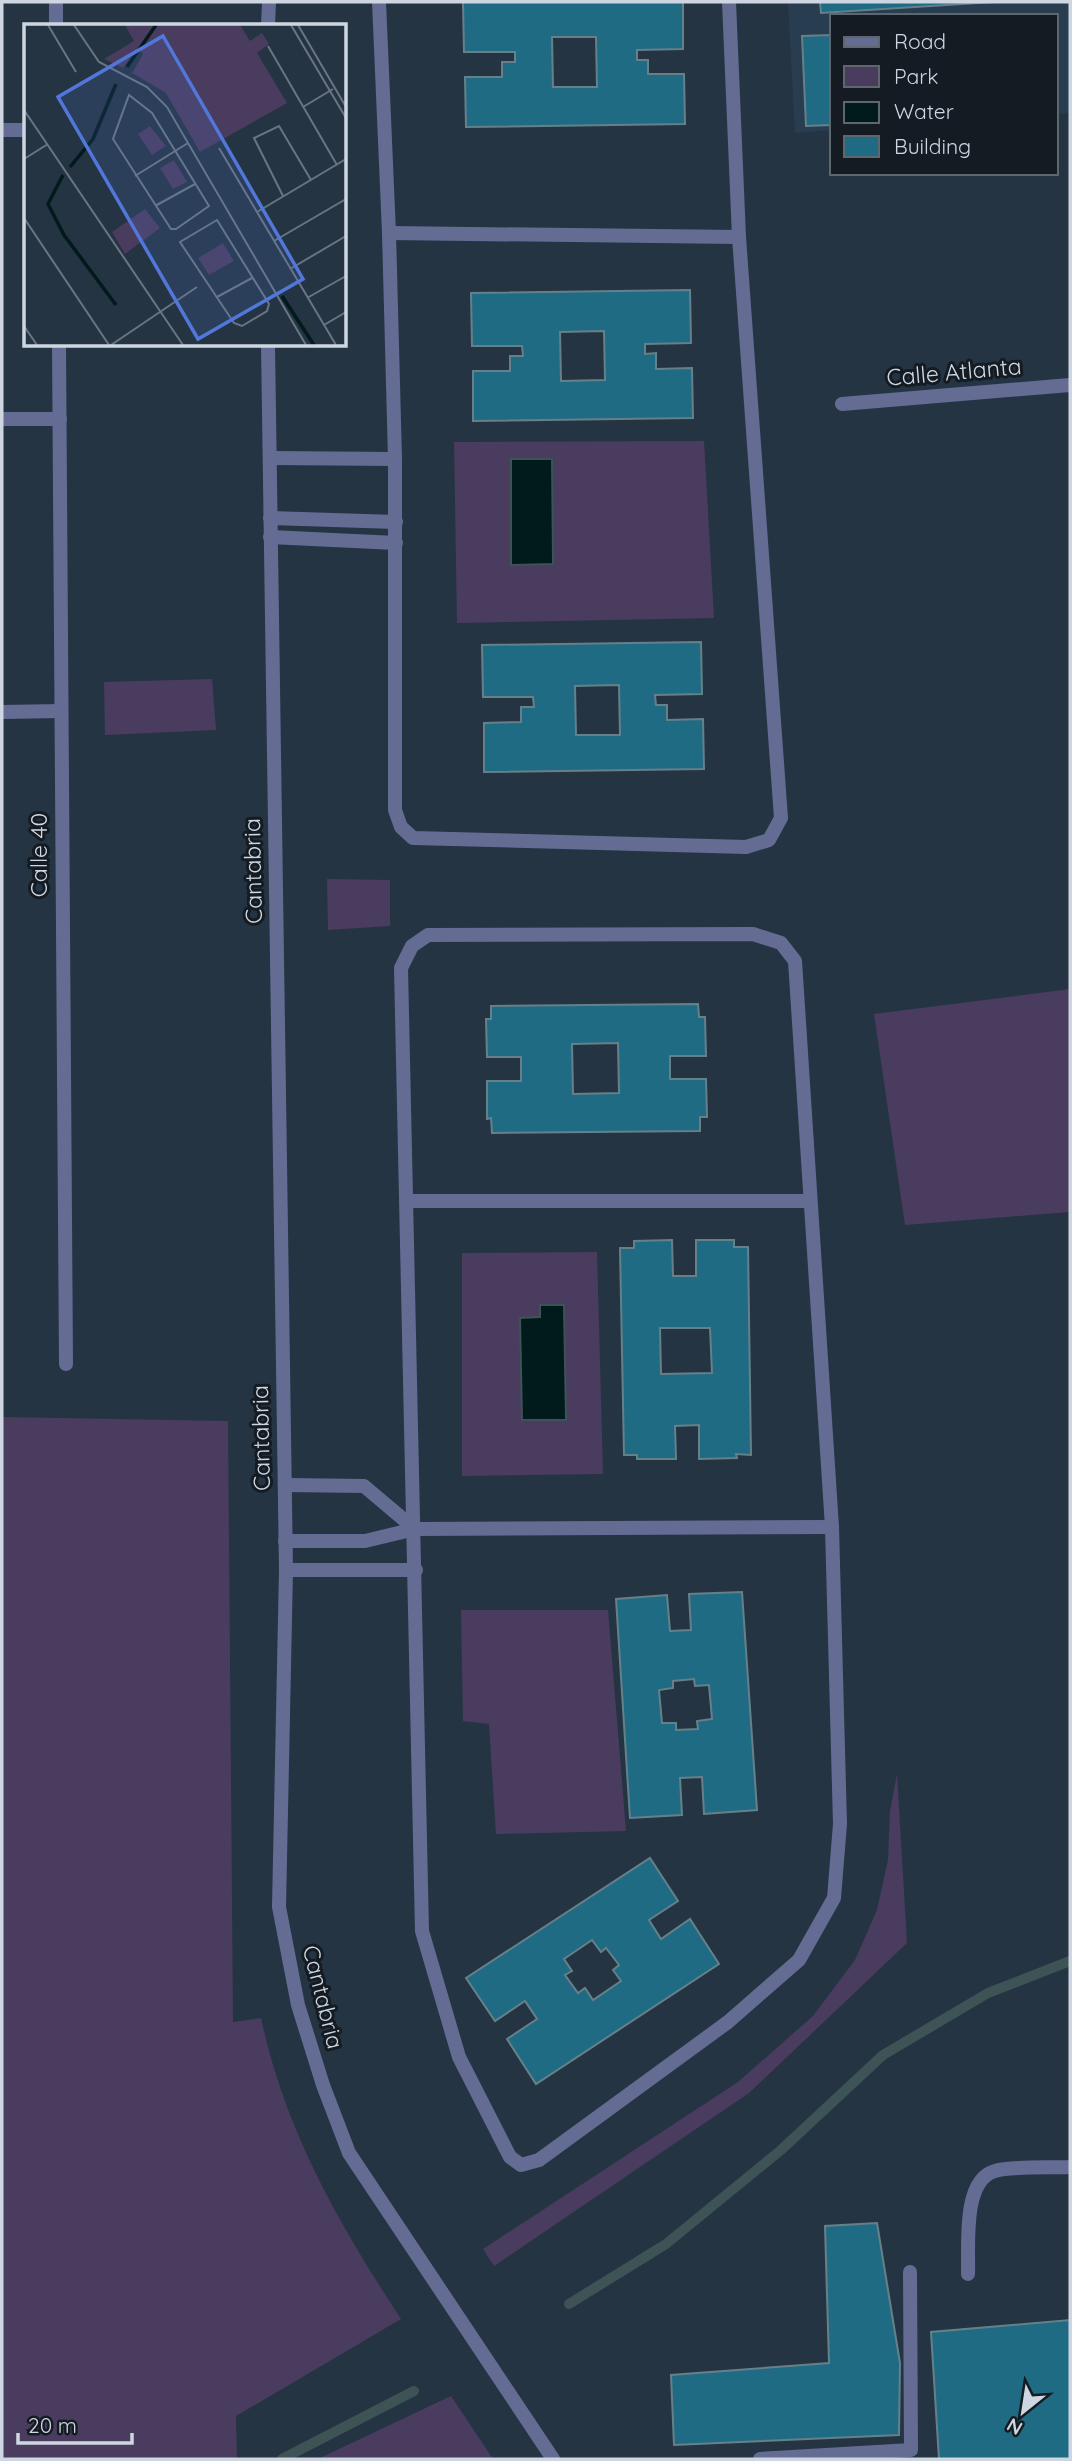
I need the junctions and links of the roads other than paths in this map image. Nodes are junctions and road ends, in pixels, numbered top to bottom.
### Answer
1 (56, 2) edge
2 (269, 2) edge
3 (379, 2) edge
4 (729, 2) edge
5 (56, 24) edge
6 (268, 24) edge
7 (2, 130) edge
8 (24, 130) edge
9 (389, 233) junction
10 (739, 237) junction
11 (59, 346) edge
12 (268, 346) edge
13 (1070, 385) edge
14 (842, 404) dead end
15 (2, 419) edge
16 (60, 419) junction
17 (270, 458) junction
18 (395, 459) junction
19 (270, 518) junction
20 (396, 522) junction
21 (270, 537) junction
22 (396, 543) junction
23 (61, 711) junction
24 (2, 712) edge
25 (407, 1200) junction
26 (810, 1201) junction
27 (66, 1364) dead end
28 (285, 1485) junction
29 (832, 1527) junction
30 (415, 1529) junction
31 (285, 1541) junction
32 (286, 1570) junction
33 (416, 1570) junction
34 (1070, 2167) edge
35 (910, 2272) dead end
36 (968, 2274) dead end
37 (553, 2459) edge
38 (760, 2459) edge

1 - 5 street
2 - 6 street
3 - 9 street
4 - 10 street
7 - 8 street
9 - 10 street
9 - 18 street
10 - 22 street
11 - 16 street, Calle 40
12 - 17 street, Cantabria
13 - 14 street, Calle Atlanta
15 - 16 street
16 - 23 street, Calle 40
17 - 18 street
17 - 19 street, Cantabria
18 - 20 street
19 - 20 street
19 - 21 street, Cantabria
20 - 22 street
21 - 22 street
21 - 28 street, Cantabria
23 - 24 street
23 - 27 street, Calle 40
25 - 26 street
25 - 26 street
25 - 30 street
26 - 29 street
28 - 30 street
28 - 31 street, Cantabria
29 - 30 street
29 - 33 street
30 - 31 street
30 - 33 street
31 - 32 street, Cantabria
32 - 33 street
32 - 37 street, Cantabria
34 - 36 street
35 - 38 street

